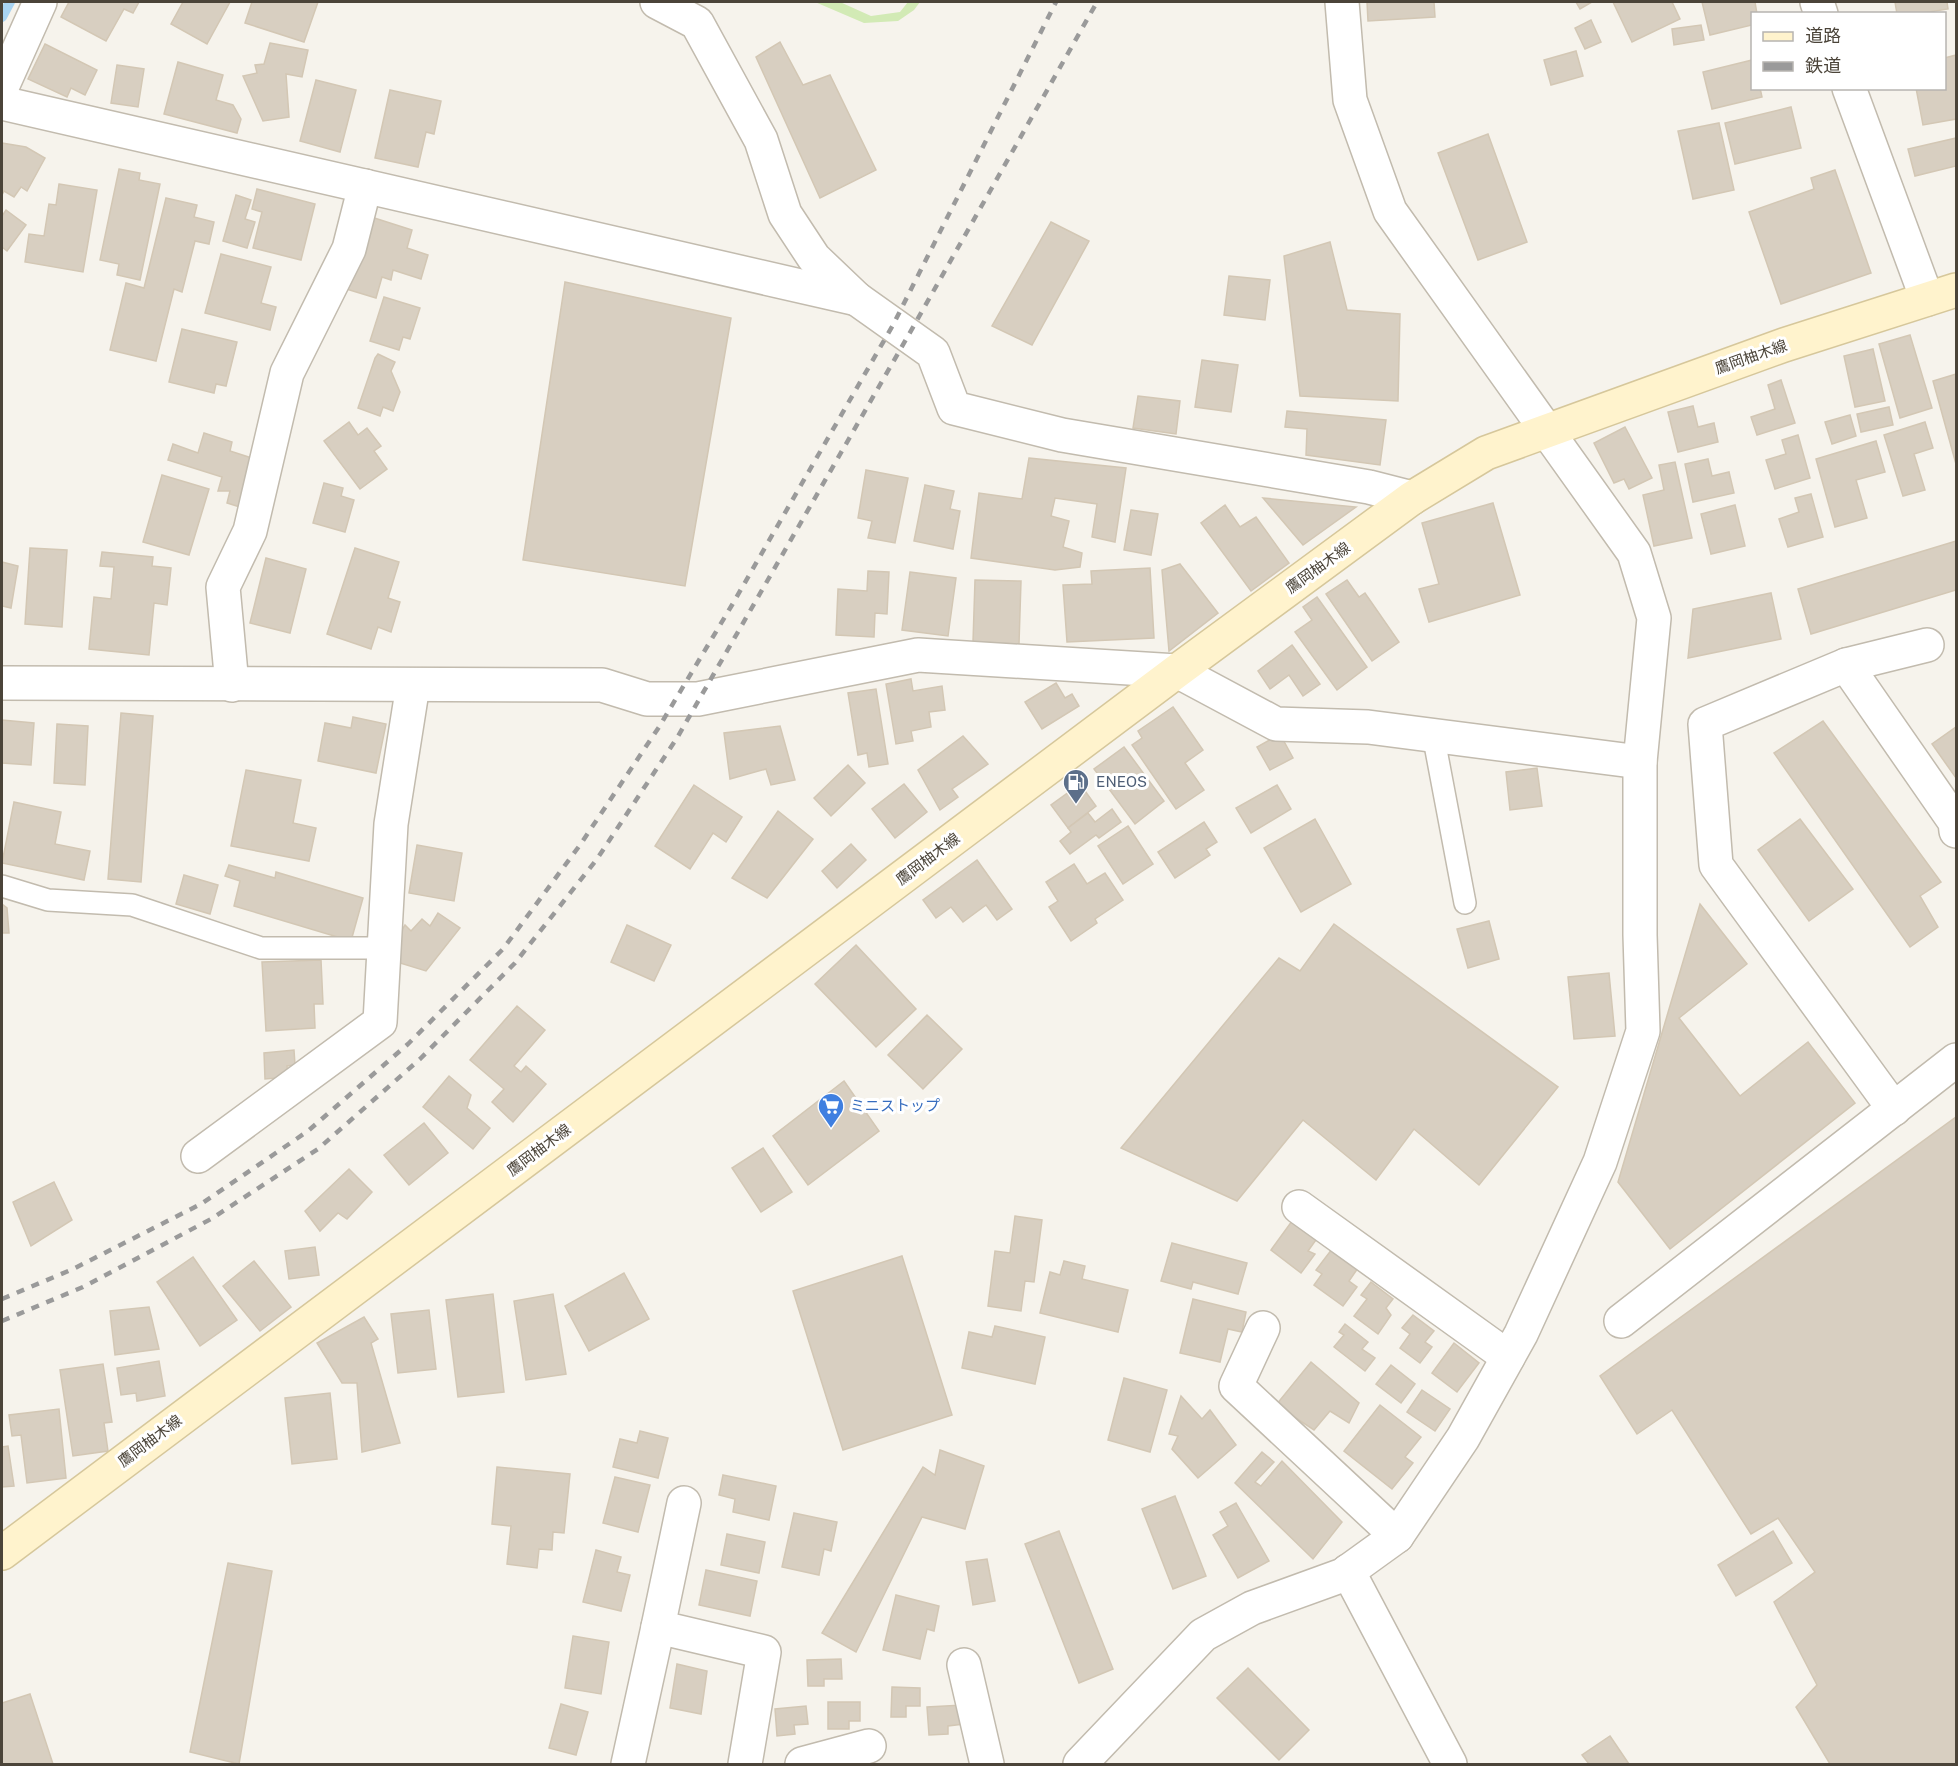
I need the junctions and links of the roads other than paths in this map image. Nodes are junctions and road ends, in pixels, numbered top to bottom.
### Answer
1 (40, 2) edge
2 (657, 2) edge
3 (1342, 2) edge
4 (2, 87) edge
5 (1850, 90) edge
6 (2, 103) edge
7 (365, 186) junction
8 (1942, 294) edge
9 (857, 299) junction
10 (1547, 430) junction
11 (1412, 498) junction
12 (1927, 645) dead end
13 (1846, 666) junction
14 (1178, 671) junction
15 (2, 683) edge
16 (412, 685) junction
17 (232, 686) junction
18 (1433, 734) junction
19 (1641, 762) junction
20 (1956, 831) edge
21 (2, 886) edge
22 (1465, 903) dead end
23 (384, 948) junction
24 (1956, 1060) edge
25 (1894, 1109) junction
26 (198, 1156) dead end
27 (1299, 1207) dead end
28 (1621, 1321) dead end
29 (1263, 1329) dead end
30 (1508, 1357) junction
31 (684, 1503) dead end
32 (1397, 1536) junction
33 (2, 1552) edge
34 (1348, 1571) junction
35 (658, 1627) junction
36 (964, 1665) dead end
37 (869, 1746) dead end
38 (628, 1764) edge
39 (745, 1764) edge
40 (808, 1764) edge
41 (987, 1764) edge
42 (1080, 1764) edge
43 (1450, 1764) edge

1 - 4 street
2 - 9 street
3 - 10 street
5 - 8 street
6 - 7 street
7 - 9 street
7 - 17 street
8 - 10 main road, 鷹岡柚木線
9 - 11 street
10 - 11 main road, 鷹岡柚木線
10 - 19 street
11 - 14 main road, 鷹岡柚木線
12 - 13 street
13 - 20 street
13 - 25 street
14 - 16 street
14 - 18 street
14 - 33 main road, 鷹岡柚木線
15 - 17 street
16 - 17 street
16 - 23 street
18 - 19 street
18 - 22 lane
19 - 30 street
21 - 23 lane
23 - 26 street
24 - 25 street
25 - 28 street
27 - 30 street
29 - 32 street
30 - 32 street
31 - 35 street
32 - 34 street
34 - 42 street
34 - 43 street
35 - 38 street
35 - 39 street
36 - 41 street
37 - 40 street

